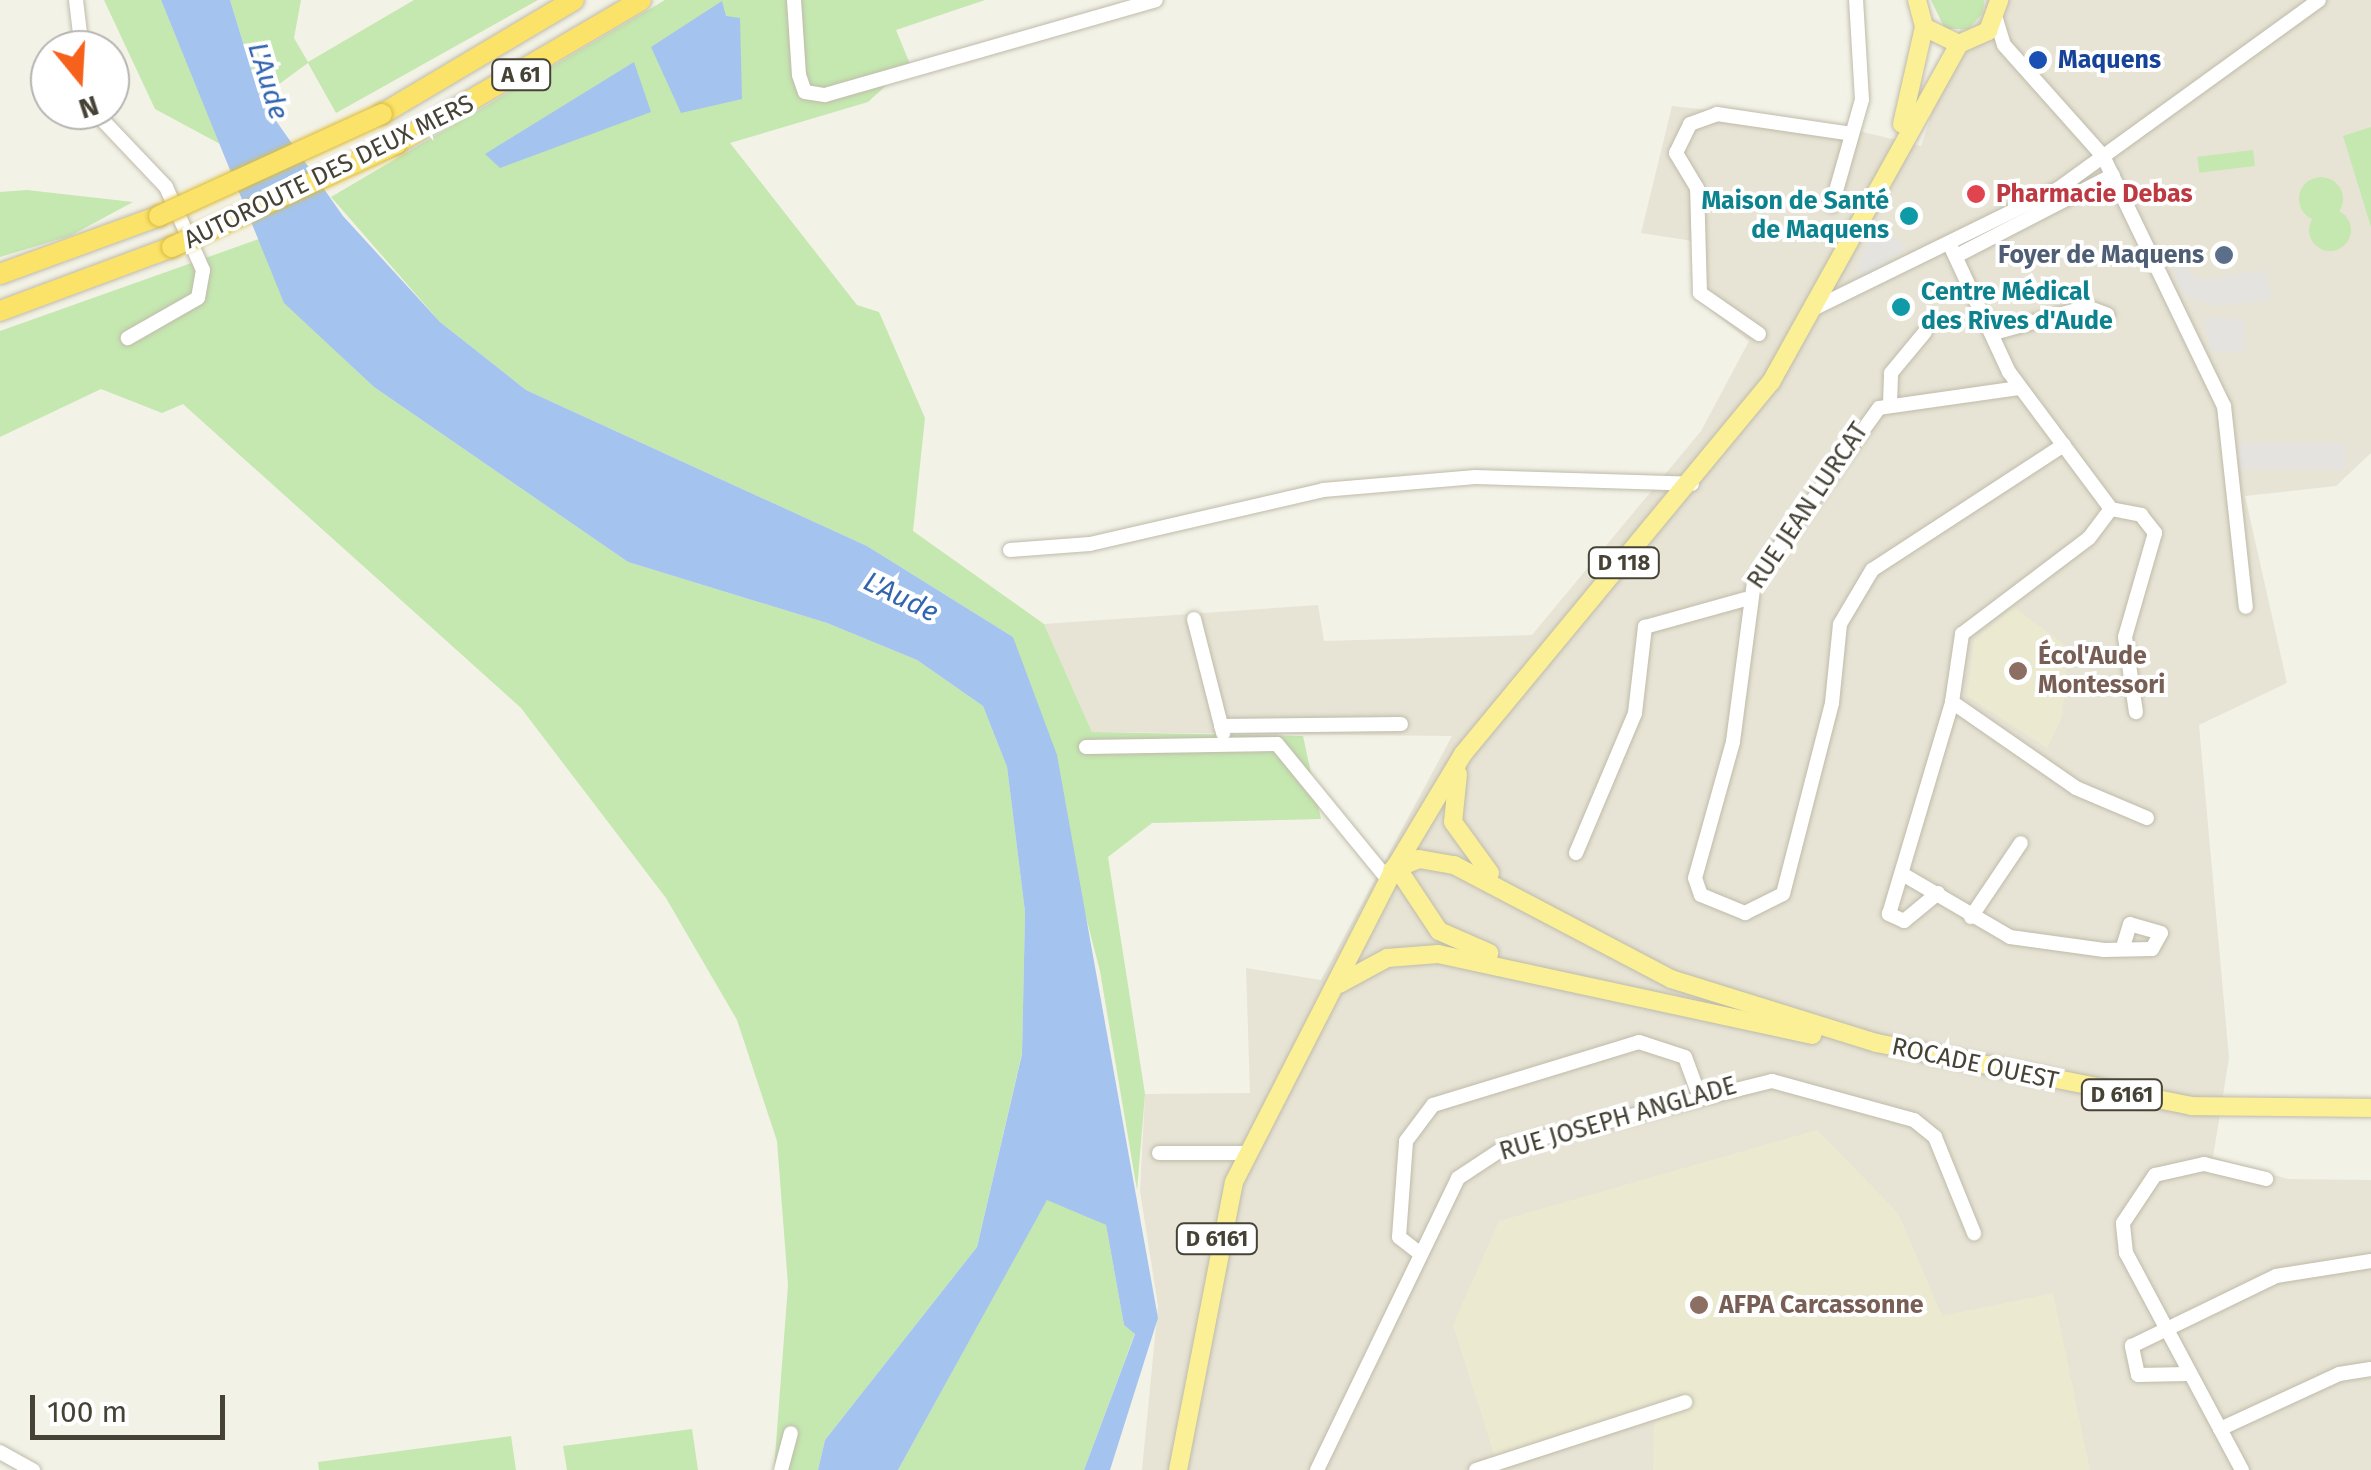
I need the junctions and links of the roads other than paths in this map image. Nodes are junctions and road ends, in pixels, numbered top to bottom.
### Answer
1 (76, 0) edge
2 (574, 0) edge
3 (642, 0) edge
4 (794, 0) edge
5 (1156, 0) edge
6 (1856, 0) edge
7 (1916, 0) edge
8 (2320, 0) edge
9 (1998, 9) edge
10 (1924, 28) junction
11 (80, 30) edge
12 (1978, 38) junction
13 (1959, 44) junction
14 (2004, 45) junction
15 (112, 130) edge
16 (1852, 134) junction
17 (1894, 149) junction
18 (2103, 156) junction
19 (2113, 175) junction
20 (1832, 205) dead end
21 (1955, 249) junction
22 (0, 274) edge
23 (1815, 308) junction
24 (0, 310) edge
25 (2108, 315) dead end
26 (1925, 332) dead end
27 (1994, 333) junction
28 (1759, 334) dead end
29 (128, 338) dead end
30 (2019, 388) junction
31 (1890, 404) junction
32 (2064, 445) junction
33 (1695, 484) junction
34 (2111, 510) junction
35 (1010, 550) dead end
36 (1744, 599) junction
37 (2246, 607) dead end
38 (1194, 619) dead end
39 (1952, 702) junction
40 (2136, 712) dead end
41 (1401, 724) dead end
42 (1221, 726) junction
43 (1227, 743) junction
44 (1086, 747) dead end
45 (1463, 754) junction
46 (2148, 818) dead end
47 (2022, 843) dead end
48 (1576, 854) dead end
49 (1386, 868) junction
50 (1904, 875) junction
51 (1938, 894) junction
52 (1518, 895) junction
53 (1972, 917) junction
54 (2123, 948) dead end
55 (1562, 976) junction
56 (1335, 987) junction
57 (1312, 1025) junction
58 (1877, 1043) junction
59 (1699, 1095) junction
60 (2371, 1108) edge
61 (1159, 1153) dead end
62 (1248, 1153) junction
63 (2266, 1179) dead end
64 (1974, 1233) dead end
65 (1418, 1252) junction
66 (2371, 1262) edge
67 (2164, 1330) junction
68 (2371, 1370) edge
69 (2188, 1374) junction
70 (1685, 1402) dead end
71 (2220, 1429) junction
72 (791, 1433) dead end
73 (0, 1452) edge
74 (33, 1470) edge
75 (781, 1470) edge
76 (1178, 1470) edge
77 (1316, 1470) edge
78 (1476, 1470) edge
79 (2242, 1470) edge

1 - 11 street
2 - 22 highway, AUTOROUTE DES DEUX MERS / A 61, bridge
3 - 24 highway, AUTOROUTE DES DEUX MERS / A 61, bridge
4 - 5 street
6 - 16 street
7 - 10 main road
8 - 18 street
9 - 12 main road
9 - 14 street
10 - 13 main road
10 - 17 main road, D 118
12 - 13 main road
12 - 14 street
13 - 17 main road, D 118
14 - 18 street
15 - 29 street
16 - 20 street
16 - 28 street
17 - 23 main road, D 118
18 - 19 street
18 - 21 street
19 - 21 street
19 - 37 street
21 - 23 street
21 - 27 street
23 - 33 main road, D 118
25 - 27 street
26 - 31 street
27 - 30 street
30 - 31 street, RUE JEAN LURCAT
30 - 32 street
31 - 36 street, RUE JEAN LURCAT
32 - 34 street
32 - 36 street, RUE JEAN LURCAT
33 - 35 street
33 - 45 main road, D 118
34 - 39 street
34 - 40 street
36 - 48 street
38 - 42 street
39 - 46 street
39 - 50 street
41 - 42 street
42 - 43 street
43 - 44 street
43 - 49 street
45 - 49 main road, D 118
45 - 52 main road, ROCADE OUEST / D 6161
47 - 53 street
49 - 52 main road, ROCADE OUEST / D 6161
49 - 55 main road
49 - 56 main road, D 6161
49 - 57 main road, D 6161
50 - 51 street
50 - 51 street
51 - 53 street
52 - 58 main road, ROCADE OUEST / D 6161
53 - 54 street
55 - 56 main road, ROCADE OUEST / D 6161
55 - 58 main road, ROCADE OUEST
56 - 57 main road, D 6161
57 - 62 main road, D 6161
58 - 60 main road, ROCADE OUEST / D 6161
59 - 64 street, RUE JOSEPH ANGLADE
59 - 65 street, RUE JOSEPH ANGLADE
59 - 65 street
61 - 62 street
62 - 76 main road, D 6161
63 - 67 street
65 - 77 street, RUE JOSEPH ANGLADE
66 - 67 street
67 - 69 street
67 - 69 street
68 - 71 street
69 - 71 street
70 - 78 street
71 - 79 street
72 - 75 street
73 - 74 street

